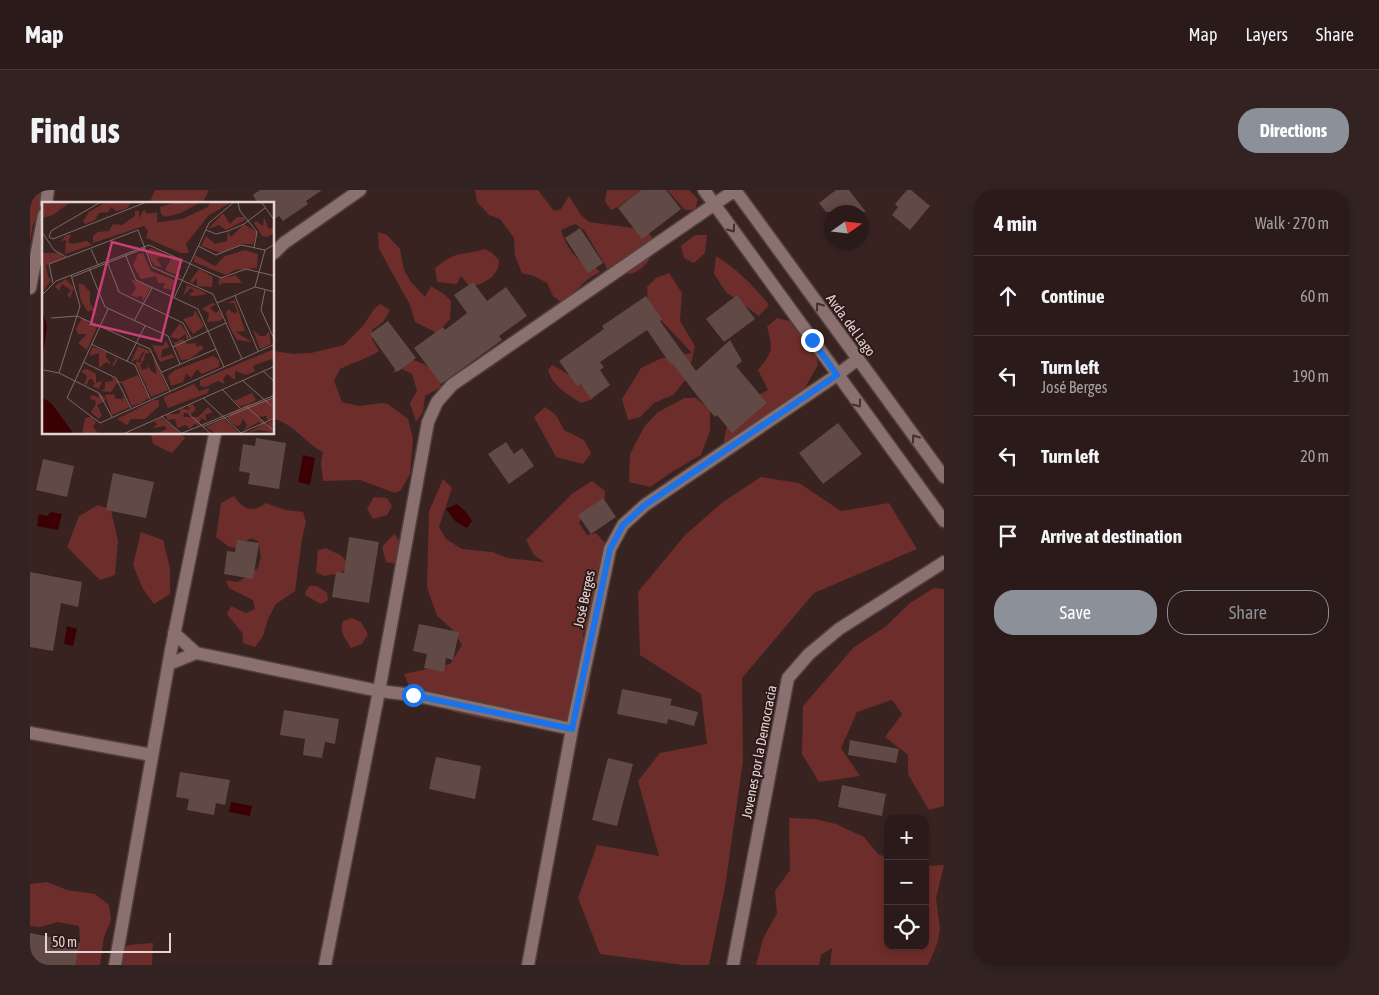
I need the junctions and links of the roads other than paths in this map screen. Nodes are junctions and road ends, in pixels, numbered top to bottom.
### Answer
1 (360, 190) edge
2 (704, 190) edge
3 (735, 190) edge
4 (715, 205) junction
5 (42, 228) edge
6 (275, 252) edge
7 (34, 279) edge
8 (858, 359) junction
9 (837, 375) junction
10 (215, 435) edge
11 (944, 477) edge
12 (944, 521) edge
13 (944, 562) edge
14 (174, 633) junction
15 (196, 653) junction
16 (168, 664) junction
17 (379, 691) junction
18 (572, 729) junction
19 (30, 733) edge
20 (152, 754) junction
21 (115, 965) edge
22 (325, 965) edge
23 (528, 965) edge
24 (733, 965) edge

1 - 6 street
2 - 4 street
3 - 4 street
8 -> 3 street, Avda. del Lago
4 -> 9 street
4 - 17 street
5 - 7 street
8 - 9 street, José Berges
11 -> 8 street, Avda. del Lago
9 -> 12 street
9 - 18 street, José Berges
10 - 14 street
13 - 24 street, Jovenes por la Democracia
14 - 15 street
14 - 16 street
15 - 16 street
15 - 17 street
16 - 20 street
17 - 18 street
17 - 22 street
18 - 23 street, José Berges
19 - 20 street
20 - 21 street

